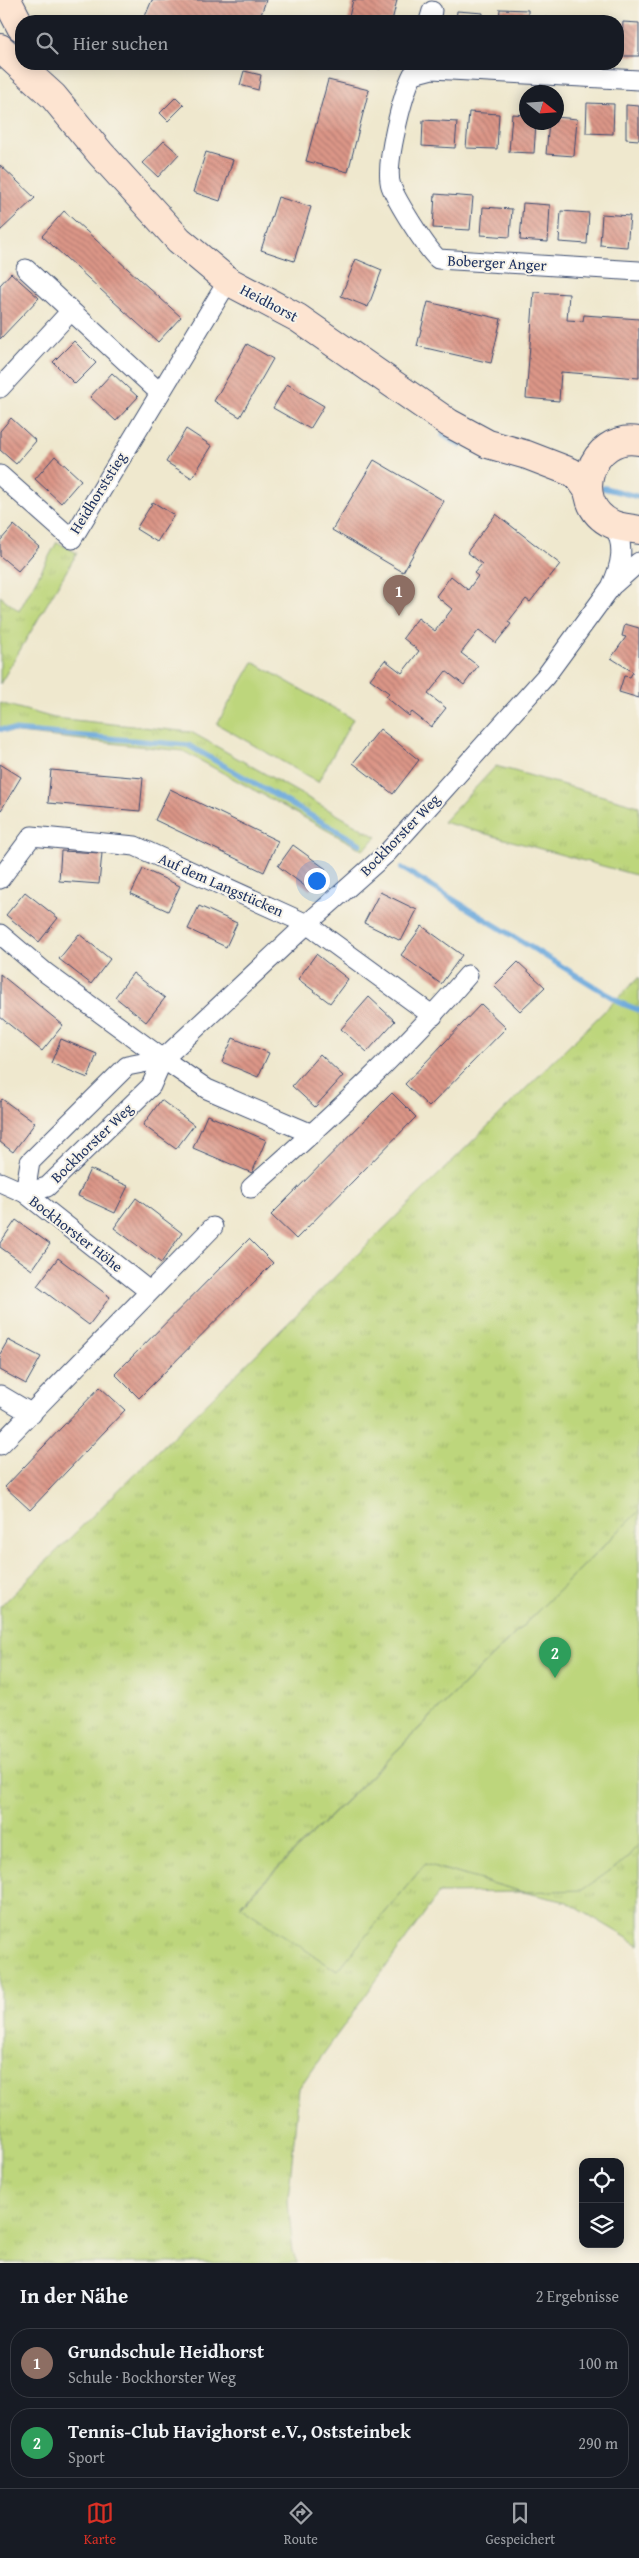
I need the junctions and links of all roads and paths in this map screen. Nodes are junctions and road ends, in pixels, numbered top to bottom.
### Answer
1 (7, 0) edge
2 (15, 15) edge
3 (2, 52) edge
4 (15, 63) edge
5 (23, 70) edge
6 (42, 70) edge
7 (415, 70) edge
8 (451, 70) edge
9 (639, 80) edge
10 (53, 96) junction
11 (26, 269) dead end
12 (639, 271) edge
13 (228, 281) junction
14 (70, 312) junction
15 (0, 388) edge
16 (160, 393) junction
17 (639, 441) edge
18 (603, 450) junction
19 (527, 455) junction
20 (0, 474) edge
21 (588, 490) junction
22 (626, 527) edge
23 (639, 562) edge
24 (611, 587) junction
25 (0, 879) edge
26 (307, 924) junction
27 (0, 934) edge
28 (468, 974) dead end
29 (433, 1016) junction
30 (163, 1059) junction
31 (312, 1134) junction
32 (0, 1182) edge
33 (251, 1188) dead end
34 (25, 1193) junction
35 (213, 1227) dead end
36 (149, 1291) junction
37 (0, 1395) edge
38 (32, 1414) junction
39 (0, 1445) edge

1 - 2 street
3 - 4 street, Heidhorst
5 - 10 street, Heidhorst
6 - 10 street, Heidhorst
7 - 12 street, Boberger Anger
8 - 9 street, Boberger Anger
10 - 13 street, Heidhorst
11 - 14 street
13 - 16 street, Heidhorststieg
13 - 19 street, Heidhorst
14 - 15 street
14 - 16 street
16 - 20 street, Heidhorststieg
17 - 18 street, Heidhorst
18 - 19 street, Heidhorst
18 - 21 street
19 - 21 street, Heidhorst
21 - 22 street, Heidhorst
22 - 24 street, Bockhorster Weg
23 - 24 street, Bockhorster Weg
24 - 26 street, Bockhorster Weg
25 - 26 street, Auf dem Langstücken
26 - 29 street, Auf dem Langstücken
26 - 30 street, Bockhorster Weg
27 - 30 street
28 - 29 street
29 - 31 street
30 - 31 street
30 - 34 street, Bockhorster Weg
30 - 34 street, Bockhorster Weg
31 - 33 street
32 - 34 street, Bockhorster Höhe
34 - 36 street, Bockhorster Höhe
35 - 36 street
36 - 38 street
37 - 38 street
38 - 39 street

